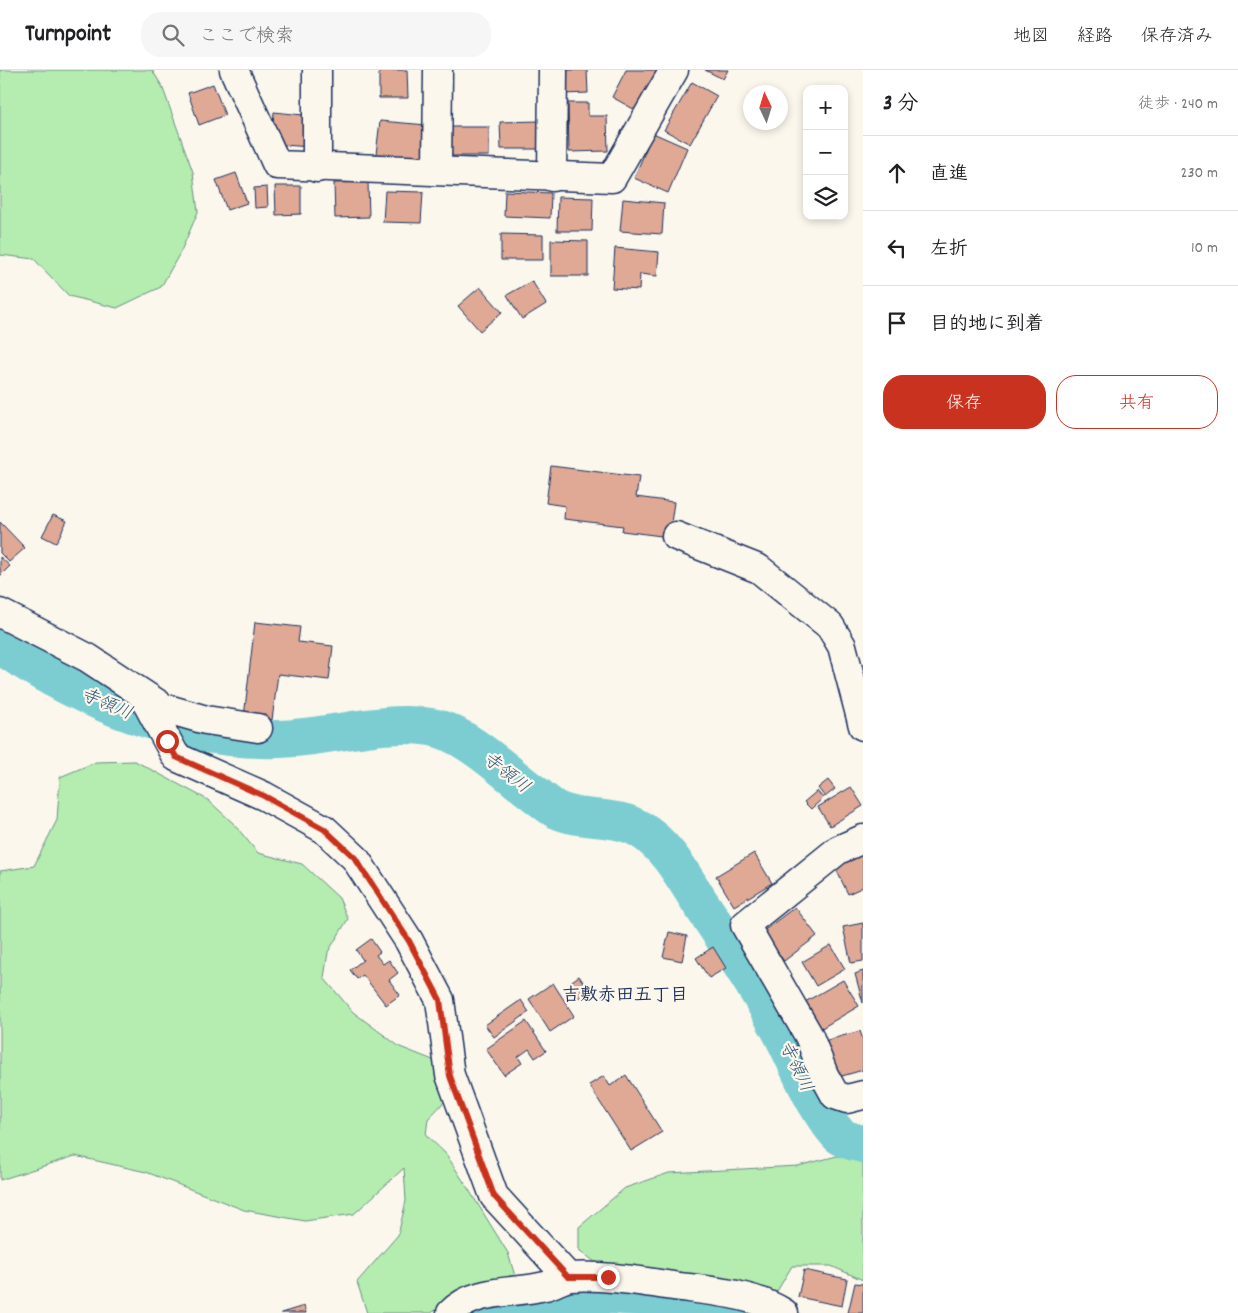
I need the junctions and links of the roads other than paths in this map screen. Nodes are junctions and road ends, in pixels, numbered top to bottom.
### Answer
1 (234, 70) edge
2 (317, 70) edge
3 (438, 70) edge
4 (553, 70) edge
5 (674, 70) edge
6 (317, 168) junction
7 (437, 170) junction
8 (552, 177) junction
9 (676, 536) dead end
10 (0, 613) edge
11 (144, 698) junction
12 (863, 726) edge
13 (258, 728) dead end
14 (863, 839) edge
15 (863, 1095) edge
16 (568, 1277) junction
17 (451, 1313) edge
18 (784, 1313) edge

1 - 6 street
2 - 6 street
3 - 7 street
4 - 8 street
5 - 8 street
6 - 7 street
7 - 8 street
9 - 12 street
10 - 11 street
11 - 13 street
11 - 16 street
14 - 15 street
16 - 17 street
16 - 18 street

